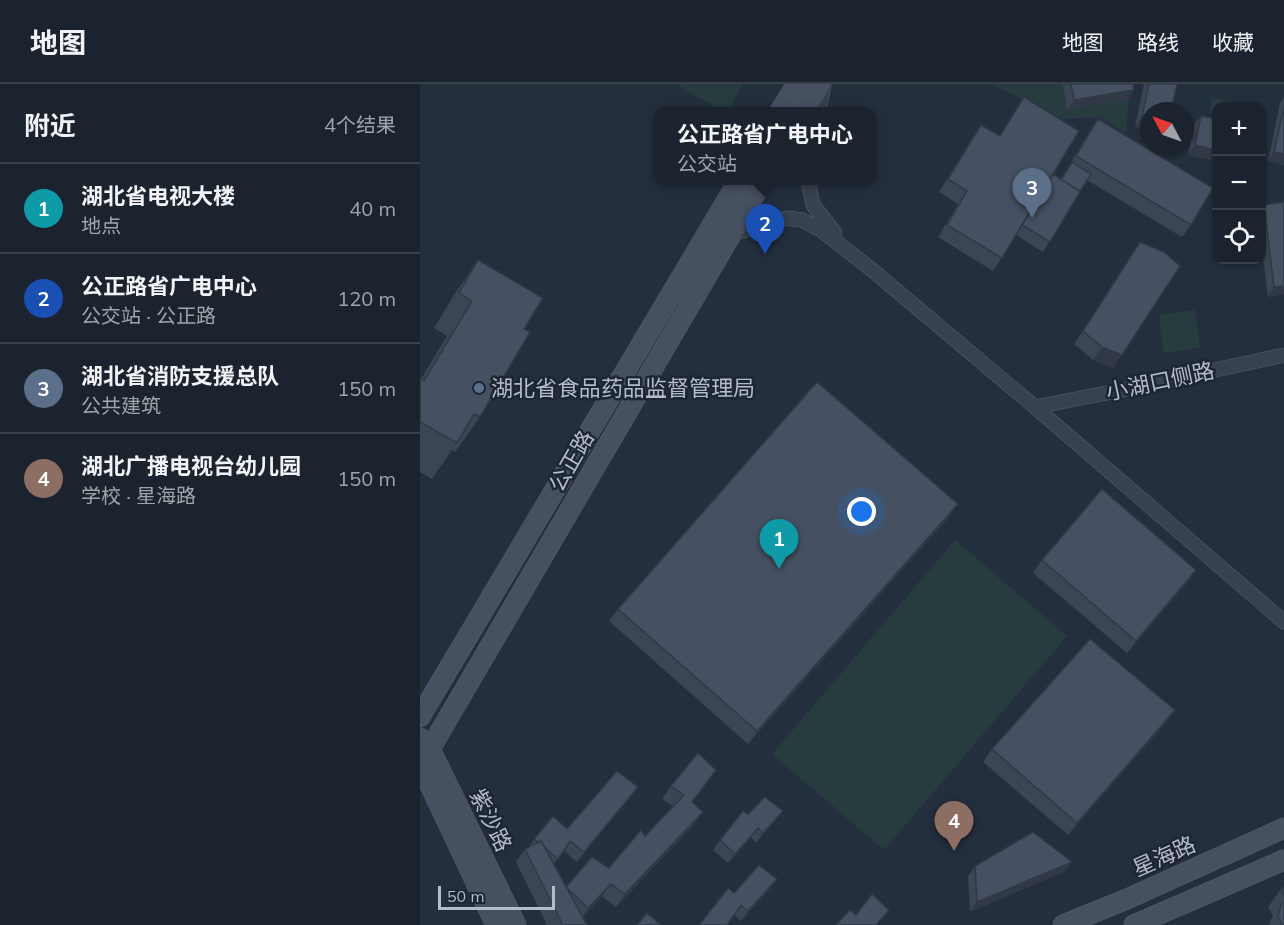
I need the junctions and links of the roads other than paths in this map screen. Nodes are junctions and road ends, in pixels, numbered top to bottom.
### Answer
1 (796, 84) edge
2 (820, 84) edge
3 (824, 84) edge
4 (782, 107) edge
5 (806, 107) edge
6 (820, 107) edge
7 (736, 185) edge
8 (760, 185) edge
9 (809, 185) edge
10 (732, 234) junction
11 (871, 269) junction
12 (1284, 355) edge
13 (1035, 407) junction
14 (1284, 622) edge
15 (420, 717) edge
16 (422, 756) edge
17 (1284, 828) edge
18 (1284, 860) edge
19 (496, 925) edge
20 (516, 925) edge
21 (1063, 925) edge
22 (1134, 925) edge

1 - 4 main road
2 - 5 main road
3 - 6 street
7 - 15 main road, 公正路
8 - 10 main road, 公正路
9 - 11 street
10 - 11 street
10 - 16 main road, 公正路
11 - 13 street
12 - 13 street, 小湖口侧路
13 - 14 street
16 - 19 main road, 紫沙路
16 - 20 main road, 紫沙路
17 - 21 main road, 星海路
18 - 22 main road

